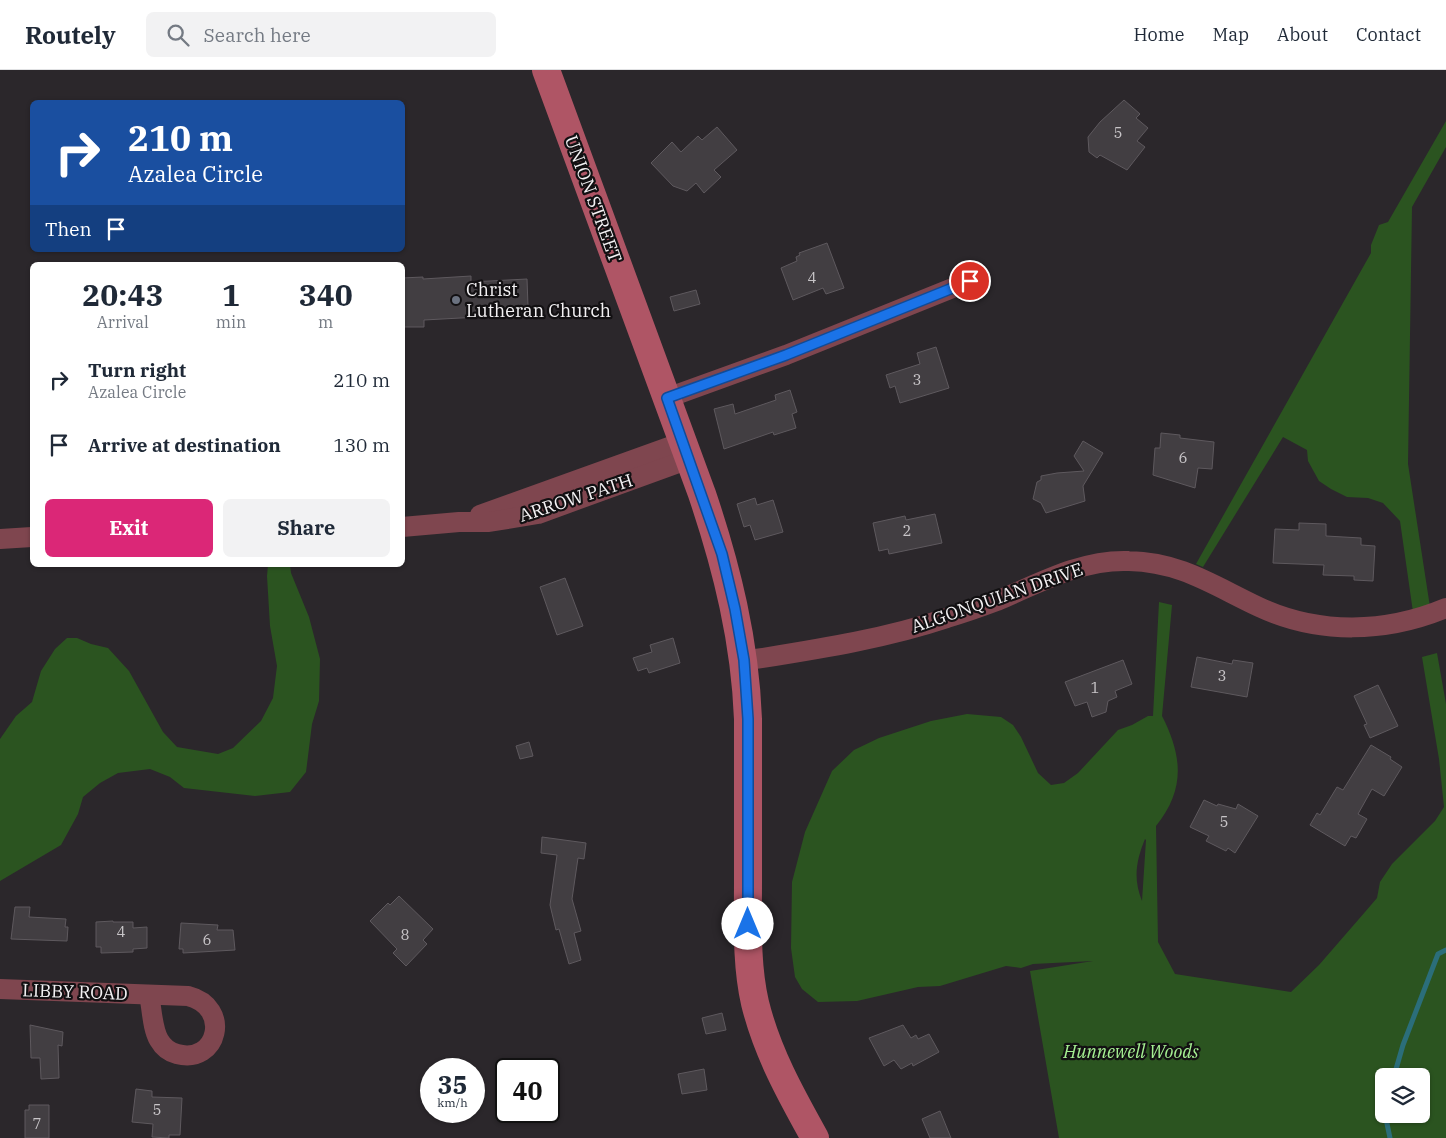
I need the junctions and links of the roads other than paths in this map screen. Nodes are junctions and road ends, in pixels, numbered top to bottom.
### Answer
1 (546, 70) edge
2 (970, 281) dead end
3 (667, 398) junction
4 (686, 451) junction
5 (405, 527) edge
6 (30, 537) edge
7 (0, 538) edge
8 (1446, 608) edge
9 (744, 660) junction
10 (0, 989) edge
11 (149, 995) dead end
12 (815, 1138) edge

1 - 3 street, UNION STREET
2 - 3 street
3 - 4 street, UNION STREET
4 - 5 street, ARROW PATH
4 - 9 street, UNION STREET
6 - 7 street
8 - 9 street, ALGONQUIAN DRIVE
9 - 12 street, UNION STREET
10 - 11 street, LIBBY ROAD

